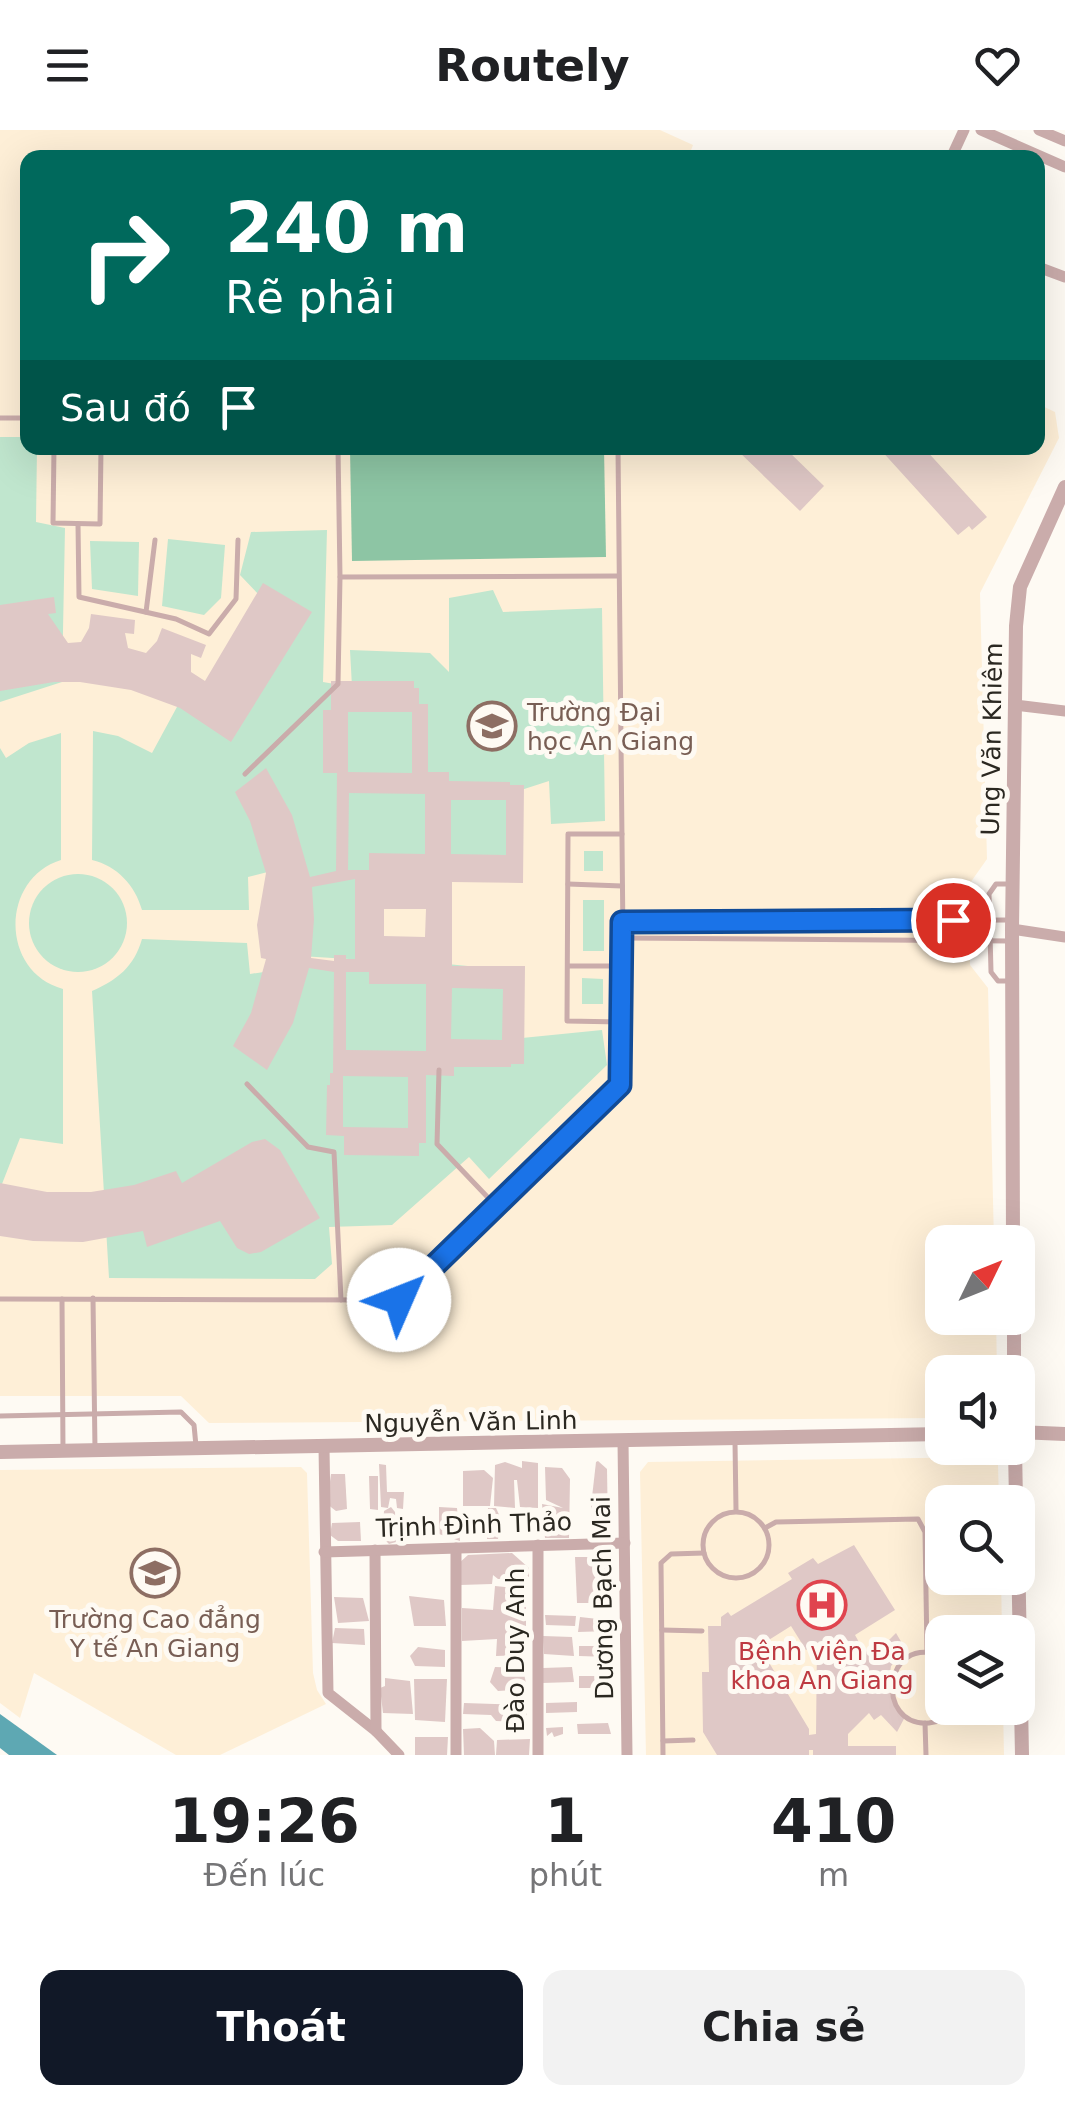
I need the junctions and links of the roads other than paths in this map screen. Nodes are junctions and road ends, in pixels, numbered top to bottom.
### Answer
1 (981, 130) edge
2 (1039, 130) edge
3 (1065, 141) edge
4 (1026, 150) edge
5 (54, 455) edge
6 (101, 455) edge
7 (338, 455) edge
8 (618, 455) edge
9 (1065, 487) edge
10 (78, 524) junction
11 (155, 540) dead end
12 (238, 540) dead end
13 (340, 576) junction
14 (618, 576) junction
15 (146, 612) junction
16 (1015, 706) junction
17 (1065, 710) edge
18 (245, 774) dead end
19 (622, 834) junction
20 (568, 884) junction
21 (1012, 884) junction
22 (622, 886) junction
23 (990, 920) junction
24 (622, 922) junction
25 (1012, 930) junction
26 (1065, 937) edge
27 (623, 938) junction
28 (990, 941) junction
29 (568, 966) junction
30 (622, 966) junction
31 (1012, 981) junction
32 (621, 1022) junction
33 (438, 1070) dead end
34 (247, 1084) dead end
35 (496, 1206) junction
36 (1013, 1225) edge
37 (62, 1298) junction
38 (93, 1298) junction
39 (0, 1299) edge
40 (341, 1300) junction
41 (62, 1414) junction
42 (94, 1414) junction
43 (0, 1416) edge
44 (1035, 1433) edge
45 (925, 1434) edge
46 (1065, 1434) edge
47 (734, 1438) junction
48 (623, 1441) junction
49 (324, 1447) junction
50 (196, 1449) junction
51 (94, 1450) junction
52 (63, 1451) junction
53 (0, 1452) edge
54 (736, 1512) junction
55 (765, 1528) junction
56 (624, 1543) junction
57 (538, 1546) junction
58 (456, 1548) junction
59 (375, 1550) junction
60 (324, 1552) junction
61 (704, 1553) junction
62 (926, 1615) edge
63 (662, 1630) junction
64 (702, 1631) dead end
65 (925, 1652) edge
66 (925, 1723) edge
67 (925, 1725) edge
68 (1020, 1725) edge
69 (376, 1731) junction
70 (694, 1740) dead end
71 (663, 1741) junction
72 (398, 1755) edge
73 (456, 1755) edge
74 (538, 1755) edge
75 (627, 1755) edge
76 (664, 1755) edge
77 (926, 1755) edge
78 (1022, 1755) edge

1 - 4 street
2 - 3 street
5 - 10 lane
6 - 10 lane
7 - 13 lane
8 - 14 lane
9 - 16 street, Ung Văn Khiêm
10 - 15 lane
11 - 15 lane
12 - 15 lane
13 - 14 lane
13 - 18 lane
14 - 19 lane
16 - 17 street
16 - 21 street, Ung Văn Khiêm
19 - 20 lane
19 - 22 lane
20 - 22 lane
20 - 29 lane
21 - 23 lane
21 - 25 street, Ung Văn Khiêm
22 - 24 lane
23 - 24 lane
23 - 25 lane
23 - 28 lane
24 - 27 lane
25 - 26 street
25 - 28 lane
25 - 31 street, Ung Văn Khiêm
27 - 28 lane
27 - 30 lane
28 - 31 lane
29 - 30 lane
29 - 32 lane
30 - 32 lane
31 - 36 street, Ung Văn Khiêm
32 - 35 lane
33 - 35 lane
34 - 40 lane
35 - 40 lane
37 - 38 lane
37 - 39 lane
37 - 41 lane
38 - 40 lane
38 - 42 lane
41 - 42 lane
41 - 43 lane
41 - 52 lane
42 - 50 lane
42 - 51 lane
44 - 46 street
45 - 47 street, Nguyễn Văn Linh
47 - 48 street, Nguyễn Văn Linh
47 - 54 lane
48 - 49 street, Nguyễn Văn Linh
48 - 56 street, Dương Bạch Mai
49 - 50 street, Nguyễn Văn Linh
49 - 60 street
50 - 51 street, Nguyễn Văn Linh
51 - 52 street, Nguyễn Văn Linh
52 - 53 street, Nguyễn Văn Linh
54 - 55 lane
54 - 61 lane
55 - 61 lane
55 - 62 lane
56 - 57 street, Trịnh Đình Thảo
56 - 75 street, Dương Bạch Mai
57 - 58 street, Trịnh Đình Thảo
57 - 74 street, Đào Duy Anh
58 - 59 street, Trịnh Đình Thảo
58 - 73 street
59 - 60 street, Trịnh Đình Thảo
59 - 69 street
60 - 69 street
61 - 63 lane
63 - 64 lane
63 - 71 lane
65 - 66 lane
67 - 77 lane
68 - 78 street
69 - 72 street
70 - 71 lane
71 - 76 lane

